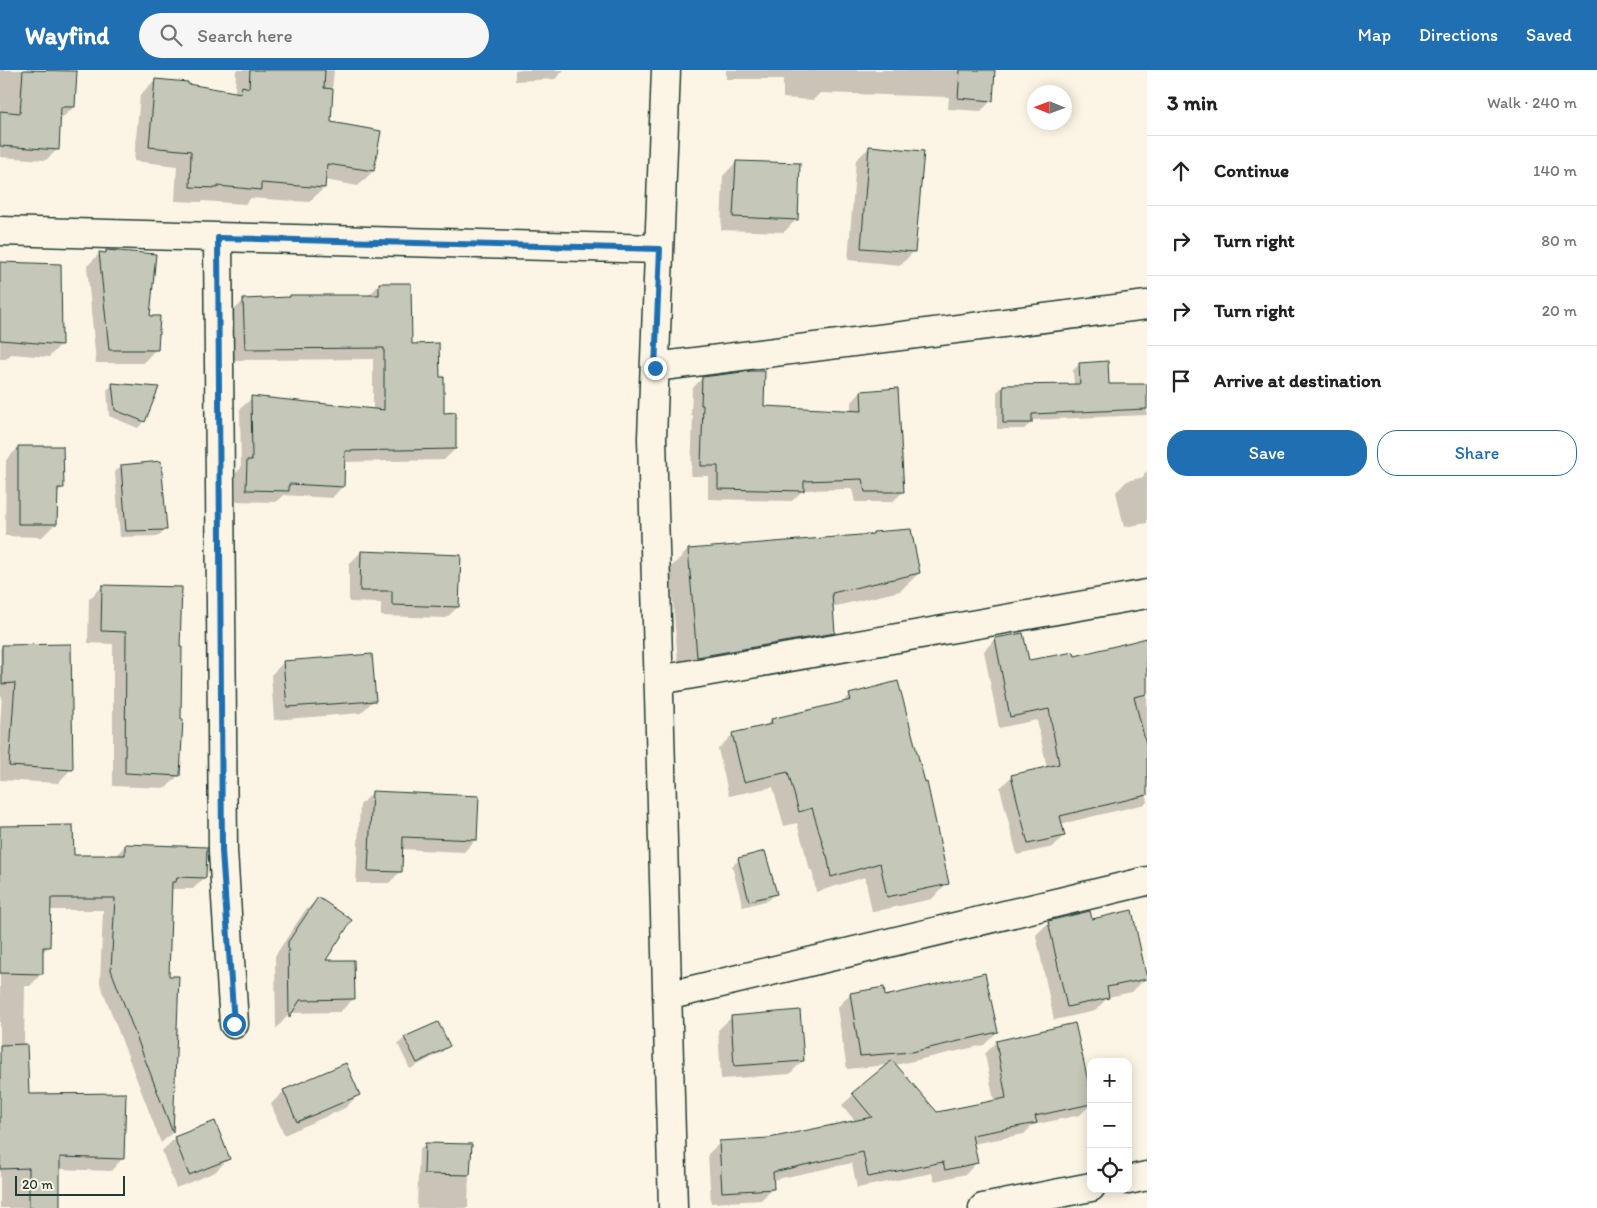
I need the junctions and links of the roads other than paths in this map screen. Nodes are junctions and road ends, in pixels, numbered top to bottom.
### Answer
1 (666, 70) edge
2 (0, 231) edge
3 (218, 238) junction
4 (660, 249) junction
5 (1147, 305) edge
6 (655, 368) junction
7 (1147, 594) edge
8 (659, 680) junction
9 (1147, 881) edge
10 (667, 996) junction
11 (234, 1024) dead end
12 (1147, 1176) edge
13 (1132, 1179) edge
14 (1087, 1188) edge
15 (673, 1208) edge
16 (982, 1208) edge

1 - 4 street
2 - 3 street
3 - 4 street
3 - 11 street
4 - 6 street
5 - 6 street
6 - 8 street
7 - 8 street
8 - 10 street
9 - 10 street
10 - 15 street
12 - 13 street
14 - 16 street

